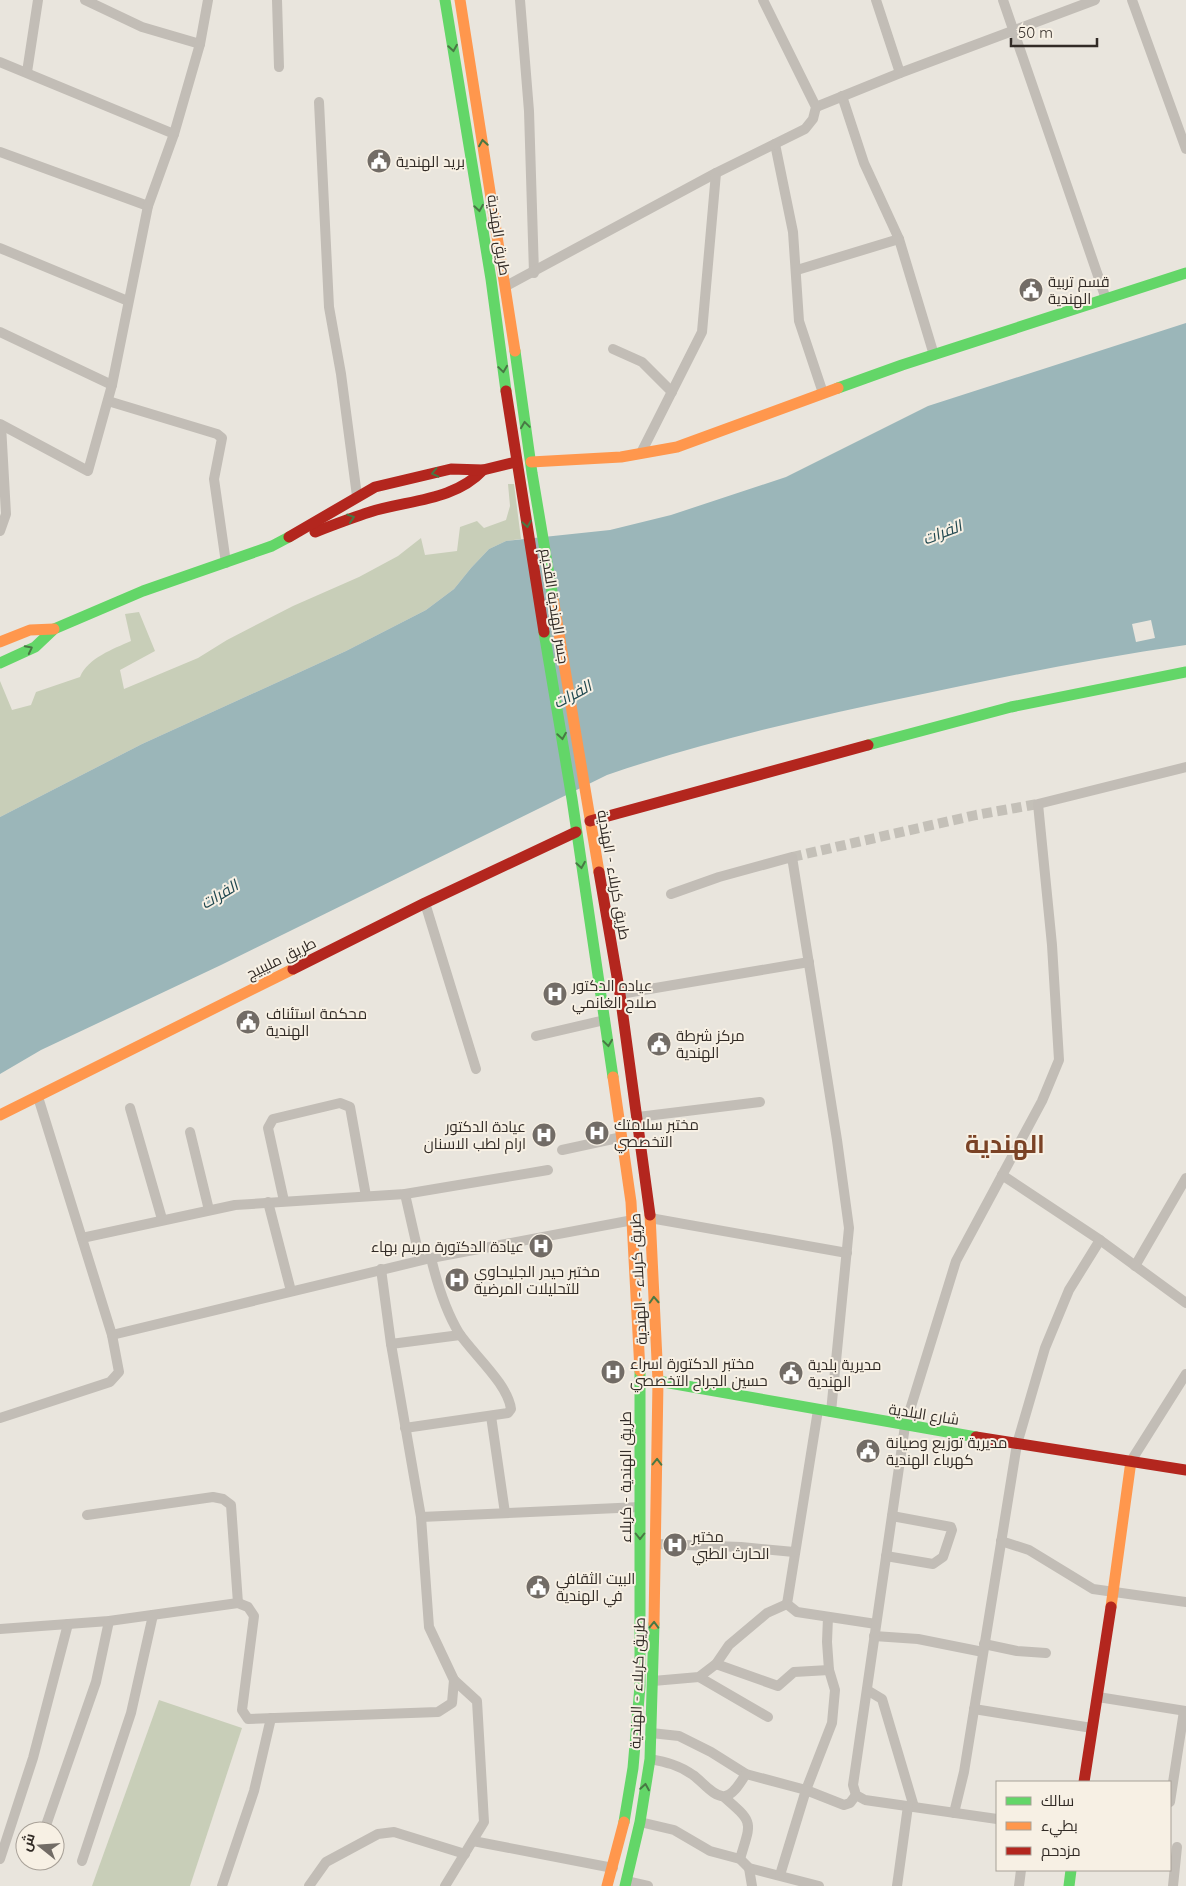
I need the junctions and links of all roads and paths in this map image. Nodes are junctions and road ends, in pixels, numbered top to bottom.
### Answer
1 (38, 0) edge
2 (85, 0) edge
3 (208, 0) edge
4 (277, 0) edge
5 (445, 0) edge
6 (460, 0) edge
7 (520, 0) edge
8 (763, 0) edge
9 (876, 0) edge
10 (1003, 0) edge
11 (1095, 0) edge
12 (1132, 0) edge
13 (106, 4) edge
14 (1014, 32) junction
15 (200, 44) junction
16 (0, 62) edge
17 (279, 67) dead end
18 (27, 72) junction
19 (900, 73) junction
20 (842, 96) junction
21 (319, 102) dead end
22 (816, 107) junction
23 (174, 134) junction
24 (775, 144) junction
25 (1186, 149) edge
26 (0, 152) edge
27 (716, 173) junction
28 (148, 206) junction
29 (899, 239) junction
30 (0, 248) edge
31 (797, 270) junction
32 (534, 272) junction
33 (1186, 273) edge
34 (506, 286) junction
35 (1106, 299) junction
36 (128, 301) junction
37 (0, 332) edge
38 (613, 349) dead end
39 (934, 355) junction
40 (112, 385) junction
41 (672, 392) junction
42 (823, 394) junction
43 (108, 401) junction
44 (0, 425) edge
45 (641, 453) junction
46 (516, 462) junction
47 (532, 468) junction
48 (483, 470) junction
49 (519, 476) joint
50 (357, 496) junction
51 (0, 531) edge
52 (272, 546) junction
53 (226, 563) junction
54 (54, 629) junction
55 (0, 642) edge
56 (0, 663) edge
57 (1186, 672) edge
58 (1186, 767) edge
59 (585, 794) joint
60 (572, 799) joint
61 (590, 821) junction
62 (576, 832) junction
63 (671, 894) dead end
64 (425, 903) junction
65 (809, 962) junction
66 (620, 994) junction
67 (605, 1020) junction
68 (536, 1036) dead end
69 (476, 1069) dead end
70 (38, 1096) junction
71 (760, 1102) dead end
72 (130, 1108) dead end
73 (0, 1115) edge
74 (638, 1117) junction
75 (190, 1132) dead end
76 (622, 1137) junction
77 (562, 1150) dead end
78 (548, 1170) dead end
79 (1002, 1175) junction
80 (1186, 1178) edge
81 (405, 1194) junction
82 (366, 1196) junction
83 (284, 1201) junction
84 (268, 1202) junction
85 (209, 1210) junction
86 (650, 1218) junction
87 (162, 1219) junction
88 (633, 1220) junction
89 (82, 1238) junction
90 (1100, 1240) junction
91 (847, 1253) junction
92 (431, 1258) junction
93 (420, 1260) junction
94 (1135, 1266) junction
95 (381, 1269) junction
96 (291, 1291) junction
97 (1186, 1303) edge
98 (112, 1335) junction
99 (460, 1335) junction
100 (391, 1344) junction
101 (1186, 1374) edge
102 (658, 1381) junction
103 (1183, 1386) edge
104 (818, 1410) junction
105 (831, 1412) junction
106 (491, 1416) junction
107 (0, 1418) edge
108 (905, 1426) junction
109 (405, 1428) junction
110 (1017, 1444) junction
111 (1131, 1461) junction
112 (1186, 1470) edge
113 (640, 1507) junction
114 (506, 1513) junction
115 (87, 1514) dead end
116 (421, 1516) junction
117 (892, 1516) junction
118 (1001, 1541) junction
119 (656, 1544) junction
120 (794, 1552) junction
121 (886, 1556) junction
122 (1112, 1592) junction
123 (1185, 1599) edge
124 (238, 1603) junction
125 (787, 1604) junction
126 (153, 1615) junction
127 (828, 1617) junction
128 (109, 1621) junction
129 (68, 1624) junction
130 (876, 1624) junction
131 (0, 1629) edge
132 (874, 1636) junction
133 (984, 1648) junction
134 (1046, 1653) dead end
135 (716, 1664) junction
136 (829, 1670) junction
137 (699, 1677) junction
138 (454, 1680) junction
139 (653, 1681) junction
140 (866, 1690) junction
141 (1098, 1697) junction
142 (974, 1709) junction
143 (1185, 1711) edge
144 (768, 1717) dead end
145 (271, 1718) junction
146 (1092, 1728) junction
147 (651, 1733) junction
148 (650, 1759) junction
149 (746, 1774) junction
150 (1084, 1781) edge
151 (806, 1790) junction
152 (856, 1795) junction
153 (1171, 1796) edge
154 (724, 1797) junction
155 (911, 1806) junction
156 (954, 1813) junction
157 (996, 1819) edge
158 (47, 1821) edge
159 (640, 1822) junction
160 (472, 1841) junction
161 (1177, 1846) edge
162 (464, 1854) junction
163 (0, 1859) edge
164 (740, 1859) junction
165 (82, 1860) dead end
166 (613, 1868) junction
167 (749, 1868) junction
168 (1021, 1871) edge
169 (1071, 1871) edge
170 (780, 1875) junction
171 (626, 1883) edge
172 (222, 1886) edge
173 (309, 1886) edge
174 (445, 1886) edge
175 (607, 1886) edge
176 (648, 1886) edge
177 (752, 1886) edge
178 (819, 1886) edge
179 (897, 1886) edge
180 (1019, 1886) edge
181 (1069, 1886) edge
182 (1173, 1886) edge

1 - 18 street
2 - 13 street
3 - 15 street
4 - 17 street
5 -> 46 main road, طريق الهندية
34 -> 6 main road, طريق الهندية
7 - 32 street
8 - 22 street
9 - 19 street
10 - 14 street
11 - 14 street
12 - 25 street
13 - 15 street
14 - 19 street
14 - 35 street
15 - 23 street
16 - 18 street
18 - 23 street
19 - 20 street
20 - 22 street
20 - 29 street
21 - 50 street
22 - 24 street
23 - 28 street
24 - 27 street
24 - 31 street
26 - 28 street
27 - 32 street
27 - 41 street
28 - 36 street
29 - 31 street
29 - 39 street
30 - 36 street
31 - 42 street
32 - 34 street
33 - 35 main road
47 -> 34 main road, طريق الهندية
35 - 39 main road
36 - 40 street
37 - 40 street
38 - 41 street
39 - 42 main road
40 - 43 street
41 - 45 street
42 - 45 main road
43 - 44 street
43 - 53 street
44 - 51 street
45 - 47 main road
46 - 48 main road
46 - 49 main road, طريق الهندية
47 - 59 main road, جسر الهندية القديم
48 -> 50 main road
52 -> 48 main road
49 -> 60 main road, جسر الهندية القديم
50 - 52 main road
52 - 53 main road
53 - 54 main road
54 - 55 main road
56 -> 54 main road
57 - 61 main road
58 - 79 street
59 - 61 main road, طريق كربلاء - الهندية
60 - 62 main road, طريق الهندية - كربلاء
61 - 66 main road, طريق كربلاء - الهندية
62 - 64 main road, طريق مليبيج
62 -> 67 main road, طريق الهندية - كربلاء
63 - 65 street
64 - 69 street
64 - 70 main road, طريق مليبيج
65 - 66 street
65 - 91 street
66 - 74 main road, طريق كربلاء - الهندية
67 - 68 street
67 -> 76 main road, طريق الهندية - كربلاء
70 - 73 main road, طريق مليبيج
70 - 89 street
71 - 74 street
72 - 87 street
74 - 86 main road, طريق كربلاء - الهندية
75 - 85 street
76 - 77 street
76 - 88 main road, طريق الهندية - كربلاء
78 - 81 street
79 - 90 street
79 - 108 street
80 - 94 street
81 - 82 street
81 - 93 street
82 - 83 street
82 - 83 street
83 - 84 street
84 - 85 street
84 - 96 street
85 - 87 street
86 - 91 street
102 -> 86 main road, طريق كربلاء - الهندية
87 - 89 street
88 - 92 street
88 - 113 main road, طريق الهندية - كربلاء
89 - 98 street
90 - 94 street
90 - 110 street
91 - 105 street
92 - 93 street
92 - 99 street
93 - 95 street
94 - 97 street
95 - 96 street
95 - 100 street
96 - 98 street
98 - 107 street
99 - 100 street
99 - 106 street
100 - 109 street
101 - 103 street
102 - 104 main road, شارع البلدية
119 -> 102 main road, طريق كربلاء - الهندية
103 - 111 street
104 - 105 main road, شارع البلدية
104 - 120 street
105 - 108 main road, شارع البلدية
106 - 109 street
106 - 114 street
108 - 110 main road, شارع البلدية
108 - 117 street
109 - 116 street
110 - 111 main road, شارع البلدية
110 - 118 street
111 - 112 main road, شارع البلدية
111 - 122 main road
113 - 114 street
113 -> 166 main road, طريق الهندية - كربلاء
114 - 116 street
115 - 124 street
116 - 138 street
117 - 121 street
117 - 121 street
118 - 122 street
118 - 133 street
119 - 120 street
139 -> 119 main road, طريق كربلاء - الهندية
120 - 125 street
121 - 130 street
122 - 123 street
122 - 141 main road
124 - 126 street
124 - 145 street
125 - 127 street
125 - 135 street
126 - 128 street
126 - 165 street
127 - 130 street
127 - 136 street
128 - 129 street
128 - 158 street
129 - 131 street
129 - 163 street
130 - 132 street
132 - 133 street
132 - 140 street
133 - 134 street
133 - 142 street
135 - 136 street
135 - 137 street
136 - 151 street
137 - 139 street
137 - 144 street
138 - 145 street
138 - 160 street
139 - 147 main road, طريق كربلاء - الهندية
140 - 152 street
140 - 155 street
141 - 143 street
141 - 146 main road
142 - 146 street
142 - 156 street
143 - 153 street
145 - 172 street
146 - 150 main road
147 - 148 main road, طريق كربلاء - الهندية
147 - 149 street
148 - 154 street
159 -> 148 main road, طريق كربلاء - الهندية
149 - 151 street
149 - 154 street
151 - 152 street
151 - 170 street
152 - 155 street
154 - 164 street
155 - 156 street
155 - 179 street
156 - 157 street
159 - 164 street
159 - 171 main road, طريق كربلاء - الهندية
160 - 162 street
160 - 166 street
161 - 182 street
162 - 173 street
162 - 174 street
164 - 167 street
166 - 175 main road, طريق الهندية - كربلاء
167 - 170 street
167 - 177 street
168 - 180 street
169 - 181 main road
170 - 178 street
171 - 176 street

